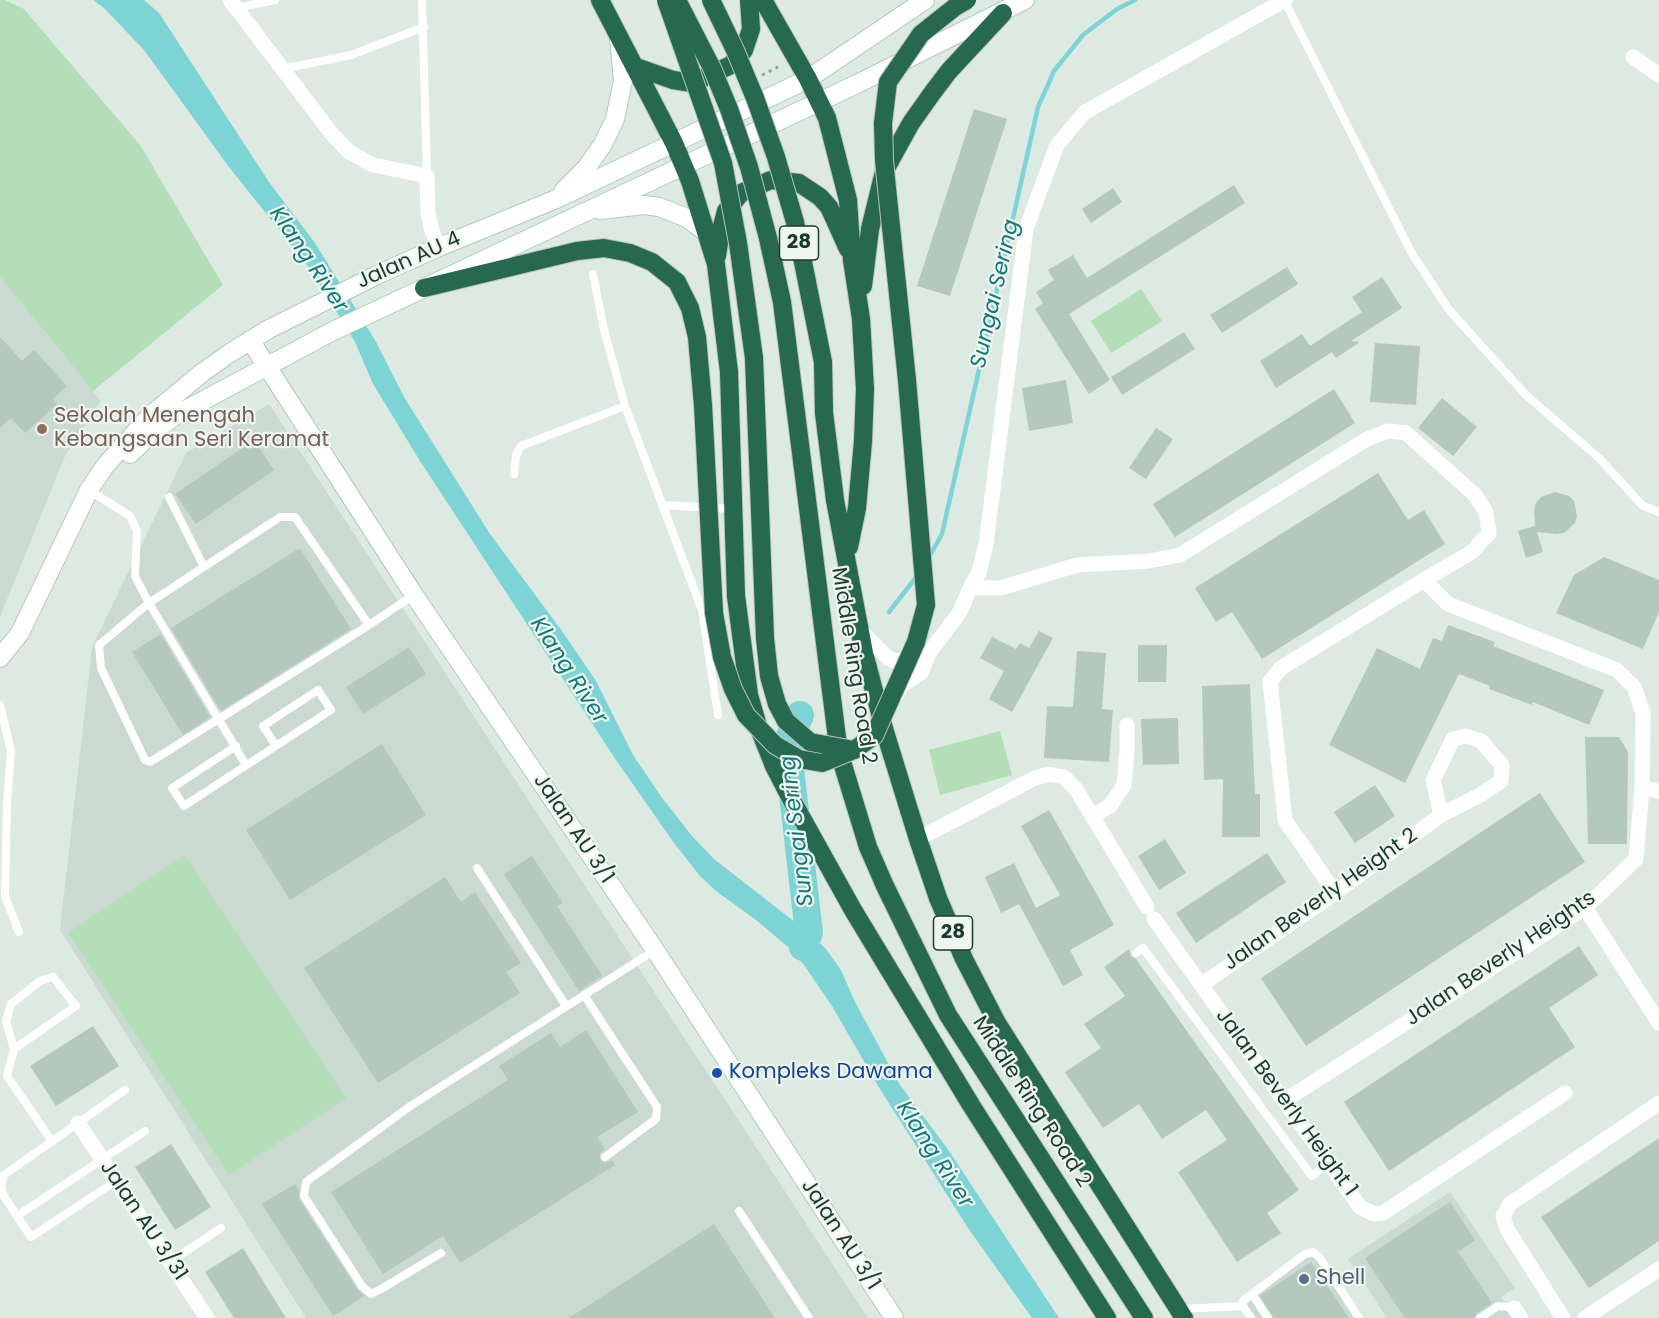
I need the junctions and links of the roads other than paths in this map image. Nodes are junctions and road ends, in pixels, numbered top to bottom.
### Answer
1 (274, 0) edge
2 (422, 0) edge
3 (600, 0) edge
4 (666, 0) edge
5 (676, 0) edge
6 (711, 0) edge
7 (749, 0) edge
8 (763, 0) edge
9 (925, 0) edge
10 (967, 0) edge
11 (1025, 0) edge
12 (1284, 0) edge
13 (233, 4) edge
14 (1003, 13) junction
15 (424, 27) junction
16 (619, 37) junction
17 (1633, 57) dead end
18 (636, 67) junction
19 (282, 69) junction
20 (1659, 75) edge
21 (808, 79) junction
22 (819, 102) junction
23 (674, 143) junction
24 (684, 165) junction
25 (427, 176) junction
26 (554, 200) junction
27 (576, 216) junction
28 (707, 233) junction
29 (439, 247) junction
30 (852, 260) junction
31 (716, 264) junction
32 (593, 274) dead end
33 (424, 288) junction
34 (861, 319) junction
35 (250, 340) junction
36 (267, 366) junction
37 (625, 405) junction
38 (514, 474) dead end
39 (93, 493) junction
40 (169, 496) dead end
41 (662, 505) junction
42 (734, 509) junction
43 (1659, 512) edge
44 (848, 556) junction
45 (204, 567) junction
46 (1424, 580) junction
47 (970, 588) junction
48 (414, 595) junction
49 (149, 603) junction
50 (369, 625) junction
51 (862, 632) junction
52 (929, 653) junction
53 (0, 657) edge
54 (0, 705) edge
55 (718, 715) dead end
56 (220, 719) junction
57 (1127, 725) dead end
58 (885, 732) junction
59 (236, 746) junction
60 (276, 746) junction
61 (854, 750) junction
62 (11, 751) junction
63 (1, 754) edge
64 (246, 765) junction
65 (1642, 788) junction
66 (1659, 791) edge
67 (1441, 815) junction
68 (1092, 816) junction
69 (918, 839) junction
70 (477, 868) dead end
71 (1335, 893) junction
72 (1585, 908) junction
73 (19, 932) dead end
74 (655, 950) junction
75 (1137, 953) dead end
76 (1201, 985) junction
77 (584, 995) junction
78 (566, 1006) junction
79 (1659, 1023) edge
80 (14, 1049) junction
81 (125, 1090) dead end
82 (1565, 1093) dead end
83 (1284, 1101) junction
84 (1659, 1103) edge
85 (78, 1123) junction
86 (145, 1131) dead end
87 (52, 1141) junction
88 (605, 1157) dead end
89 (102, 1159) junction
90 (1329, 1163) junction
91 (116, 1181) junction
92 (739, 1211) dead end
93 (17, 1216) junction
94 (221, 1228) dead end
95 (441, 1253) dead end
96 (170, 1262) junction
97 (1659, 1269) edge
98 (1252, 1294) junction
99 (1243, 1306) junction
100 (1182, 1313) edge
101 (1517, 1313) edge
102 (207, 1318) edge
103 (809, 1318) edge
104 (894, 1318) edge
105 (1107, 1318) edge
106 (1144, 1318) edge
107 (1251, 1318) edge
108 (1268, 1318) edge
109 (1359, 1318) edge
110 (1480, 1318) edge
111 (1563, 1318) edge
112 (1585, 1318) edge

1 - 13 lane
2 - 15 lane
3 - 16 highway
4 - 61 highway, bridge
5 - 106 highway, Middle Ring Road 2 / 28, bridge
6 - 44 highway, Middle Ring Road 2 / 28, bridge
7 - 18 highway
8 - 21 highway
9 - 21 street, Jalan AU 4
10 - 61 highway, bridge
11 - 14 street, Jalan AU 4
12 - 43 lane
12 - 47 street
13 - 19 street
14 - 22 street, Jalan AU 4
14 - 34 highway
15 - 19 lane
15 - 25 lane
16 - 18 highway
16 - 26 street
17 - 20 street
18 - 23 highway
19 - 25 street
21 - 22 highway
21 - 23 street, Jalan AU 4
22 - 24 street, Jalan AU 4
22 - 30 highway
23 - 24 highway
23 - 26 street, Jalan AU 4
24 - 27 street, Jalan AU 4
24 - 28 highway
25 - 29 street
26 - 29 street, Jalan AU 4
27 - 28 street
27 - 33 street, Jalan AU 4
28 - 31 highway
29 - 35 street, Jalan AU 4
30 - 31 highway
30 - 34 highway
31 - 42 highway
32 - 37 lane
33 - 36 street, Jalan AU 4
33 - 61 highway, bridge
34 - 44 highway
35 - 36 street, Jalan AU 3/1
35 - 39 street, Jalan AU 4
36 - 39 street, Jalan AU 4
36 - 48 street, Jalan AU 3/1
37 - 38 lane
37 - 41 lane
39 - 49 lane
39 - 53 street, Jalan AU 4
40 - 45 lane
41 - 42 lane
41 - 55 lane
42 - 105 highway, bridge
44 - 51 highway, Middle Ring Road 2 / 28
45 - 49 lane
45 - 50 lane
46 - 47 street
46 - 65 street, Jalan Beverly Heights
46 - 71 street
47 - 52 street
48 - 50 lane
48 - 74 street, Jalan AU 3/1
49 - 56 lane
49 - 56 lane
50 - 56 lane
51 - 52 street
51 - 58 highway, Middle Ring Road 2 / 28
52 - 58 street
54 - 62 lane
56 - 59 lane
57 - 68 street
58 - 69 highway, Middle Ring Road 2 / 28
59 - 64 lane
59 - 64 lane
60 - 60 lane
60 - 64 lane
62 - 63 lane
62 - 73 lane
65 - 66 street
65 - 72 street, Jalan Beverly Heights
67 - 67 street, Jalan Beverly Height 2
67 - 71 street, Jalan Beverly Height 2
68 - 69 street, Jalan Beverly Height 1
68 - 76 street, Jalan Beverly Height 1
69 - 100 highway, Middle Ring Road 2 / 28
70 - 78 lane
71 - 76 street, Jalan Beverly Height 2
72 - 79 street
72 - 83 street, Jalan Beverly Heights
74 - 77 lane
74 - 104 street, Jalan AU 3/1
75 - 90 lane
76 - 83 street, Jalan Beverly Height 1
77 - 78 lane
77 - 88 lane
78 - 95 lane
80 - 80 lane
80 - 87 lane
81 - 85 lane
82 - 90 street, Jalan Beverly Height 1
83 - 90 street, Jalan Beverly Height 1
84 - 111 street
85 - 87 lane
85 - 89 street, Jalan AU 3/31
86 - 89 lane
87 - 93 lane
89 - 91 street, Jalan AU 3/31
89 - 93 lane
91 - 93 lane
91 - 96 street, Jalan AU 3/31
92 - 103 lane
94 - 96 lane
96 - 102 street, Jalan AU 3/31
97 - 112 street
98 - 99 lane
98 - 108 lane
98 - 109 lane
99 - 100 lane
99 - 107 lane
101 - 110 lane

